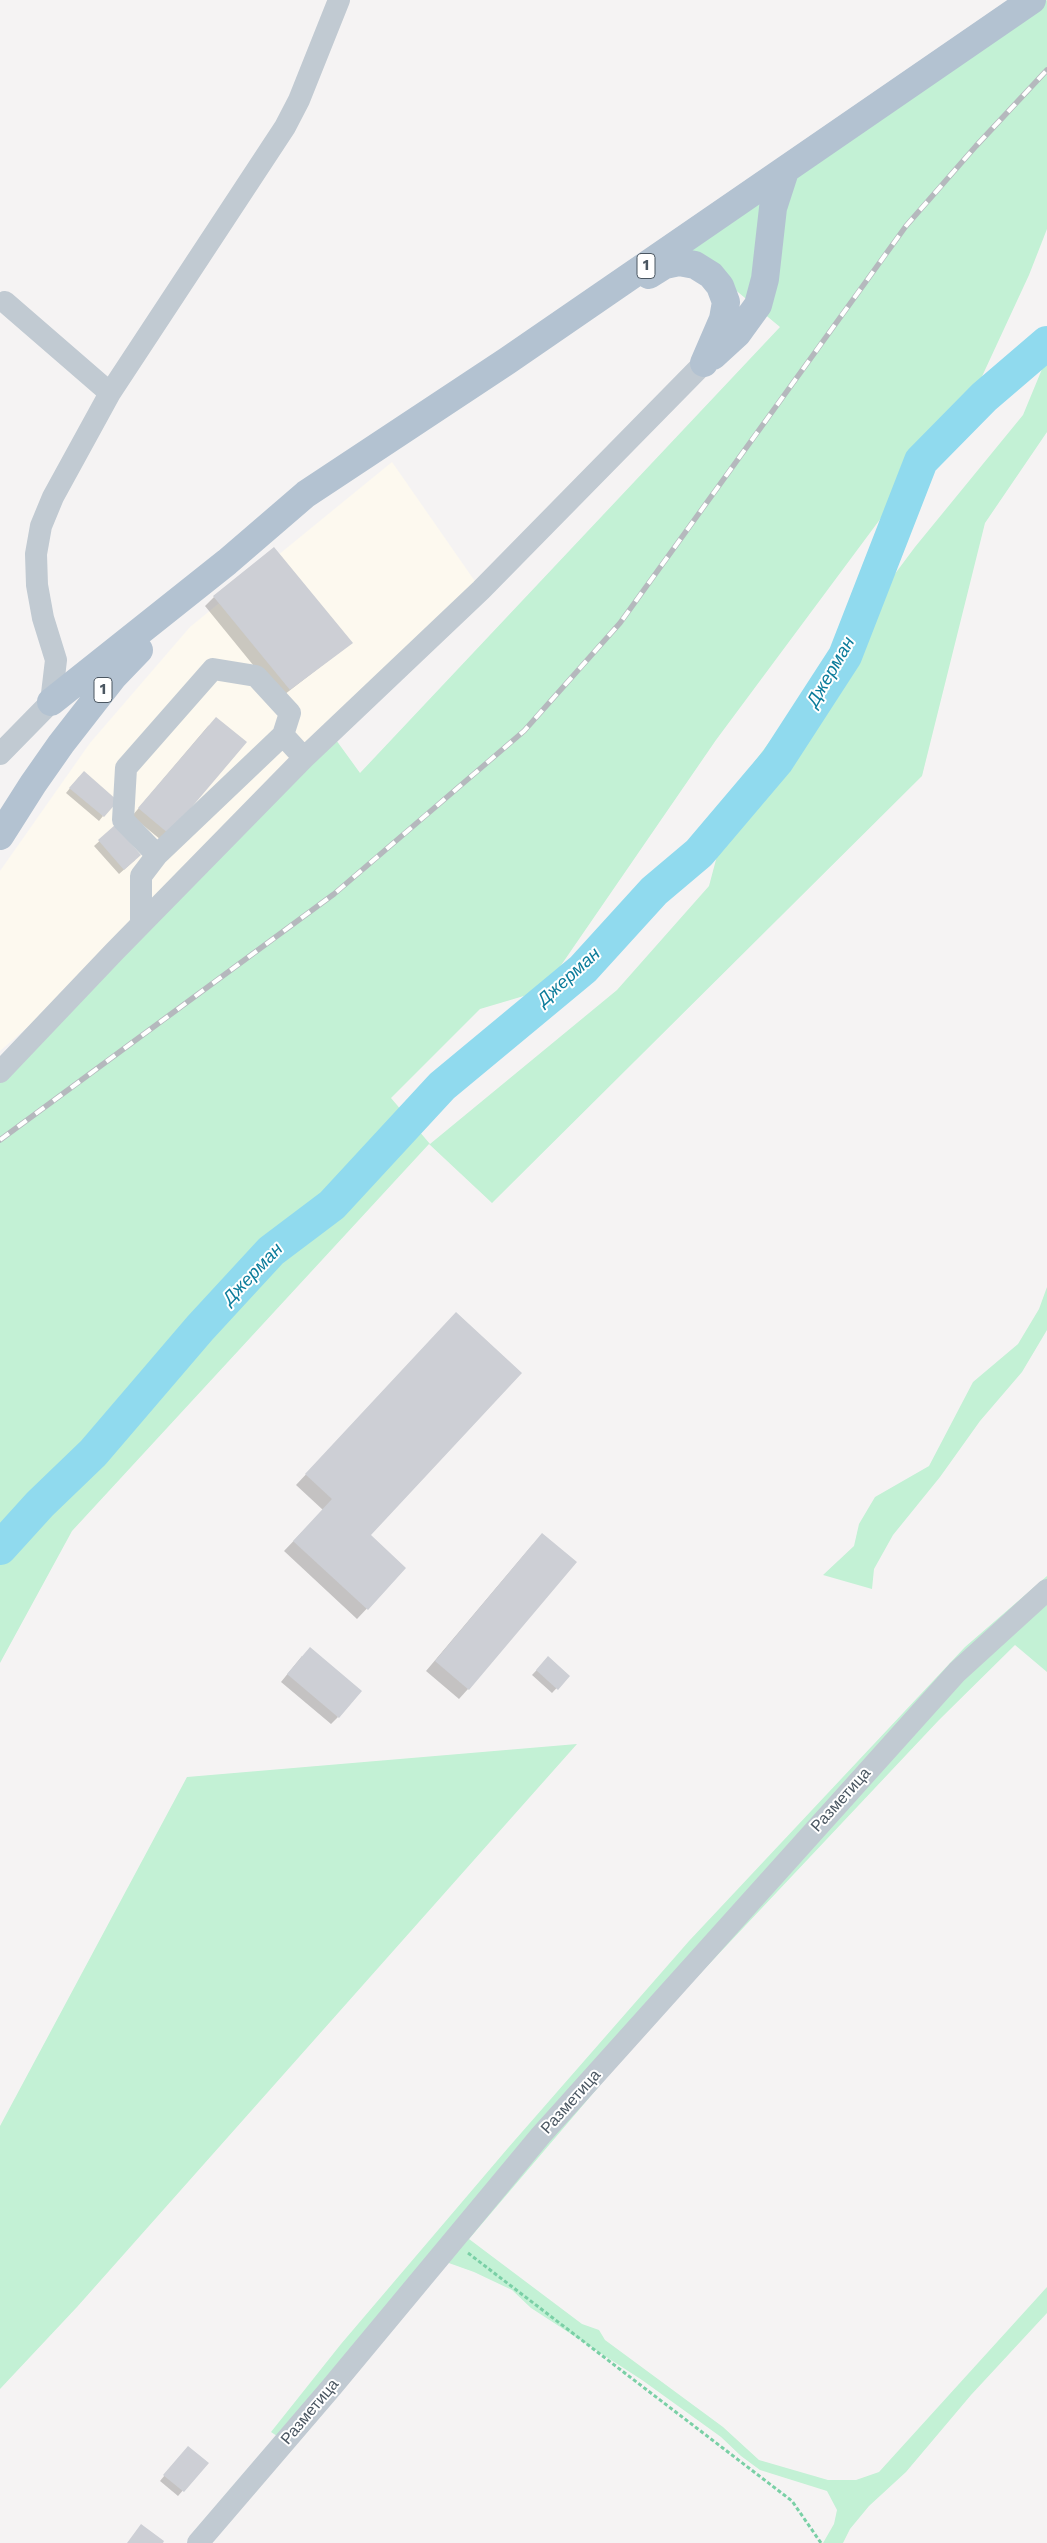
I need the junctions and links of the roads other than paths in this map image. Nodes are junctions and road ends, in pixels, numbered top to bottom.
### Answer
1 (339, 0) edge
2 (1032, 0) edge
3 (785, 171) junction
4 (5, 302) dead end
5 (507, 361) junction
6 (704, 364) junction
7 (110, 393) junction
8 (227, 562) junction
9 (51, 702) junction
10 (283, 734) junction
11 (61, 744) junction
12 (0, 754) edge
13 (304, 758) junction
14 (0, 836) edge
15 (157, 856) junction
16 (140, 924) junction
17 (114, 952) junction
18 (0, 1051) edge
19 (0, 1072) edge
20 (1047, 1590) edge
21 (198, 2543) edge

1 - 7 street
2 - 3 main road, 1
3 - 5 main road, 1
3 - 6 main road
4 - 7 street
5 - 6 main road
5 - 8 main road, 1
6 - 13 street
7 - 9 street
8 - 9 main road
8 - 11 main road, 1
9 - 11 main road
9 - 12 street
10 - 13 street
10 - 15 street
10 - 15 street
11 - 14 main road, 1
13 - 16 street
15 - 16 street
16 - 17 street
17 - 18 street
17 - 19 street
20 - 21 street, Разметица

